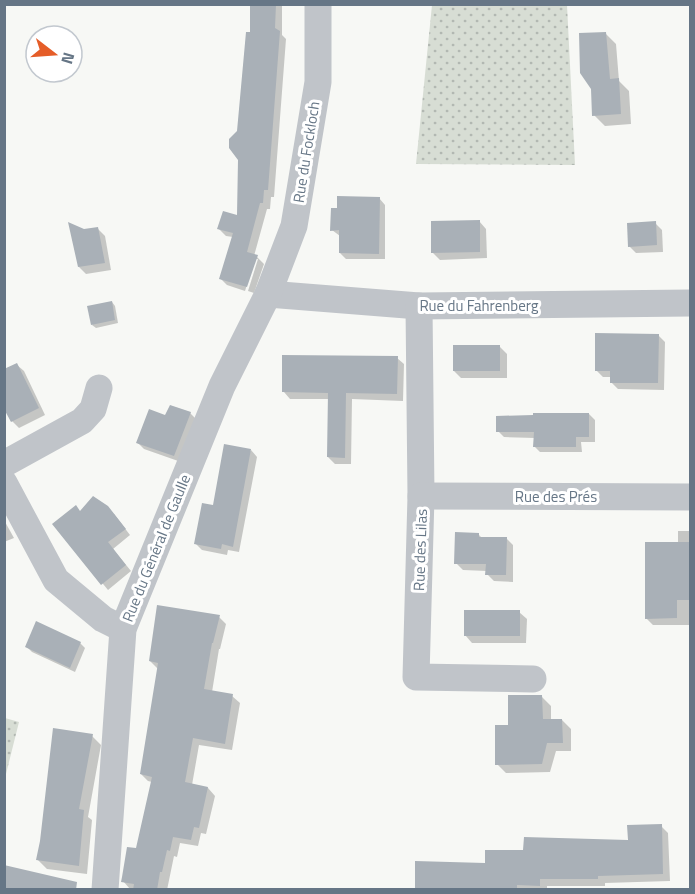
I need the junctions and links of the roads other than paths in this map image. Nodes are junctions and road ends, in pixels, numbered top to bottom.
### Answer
1 (318, 4) edge
2 (268, 294) junction
3 (690, 303) edge
4 (419, 306) junction
5 (99, 388) dead end
6 (4, 464) edge
7 (4, 483) edge
8 (421, 496) junction
9 (690, 497) edge
10 (123, 629) junction
11 (533, 679) dead end
12 (105, 890) edge

1 - 2 street, Rue du Fockloch
2 - 4 street, Rue du Fahrenberg
2 - 10 street, Rue du Général de Gaulle
3 - 4 street, Rue du Fahrenberg
4 - 8 street, Rue des Lilas
5 - 6 street
7 - 10 street
8 - 9 street, Rue des Prés
8 - 11 street, Rue des Lilas
10 - 12 street, Rue du Général de Gaulle

